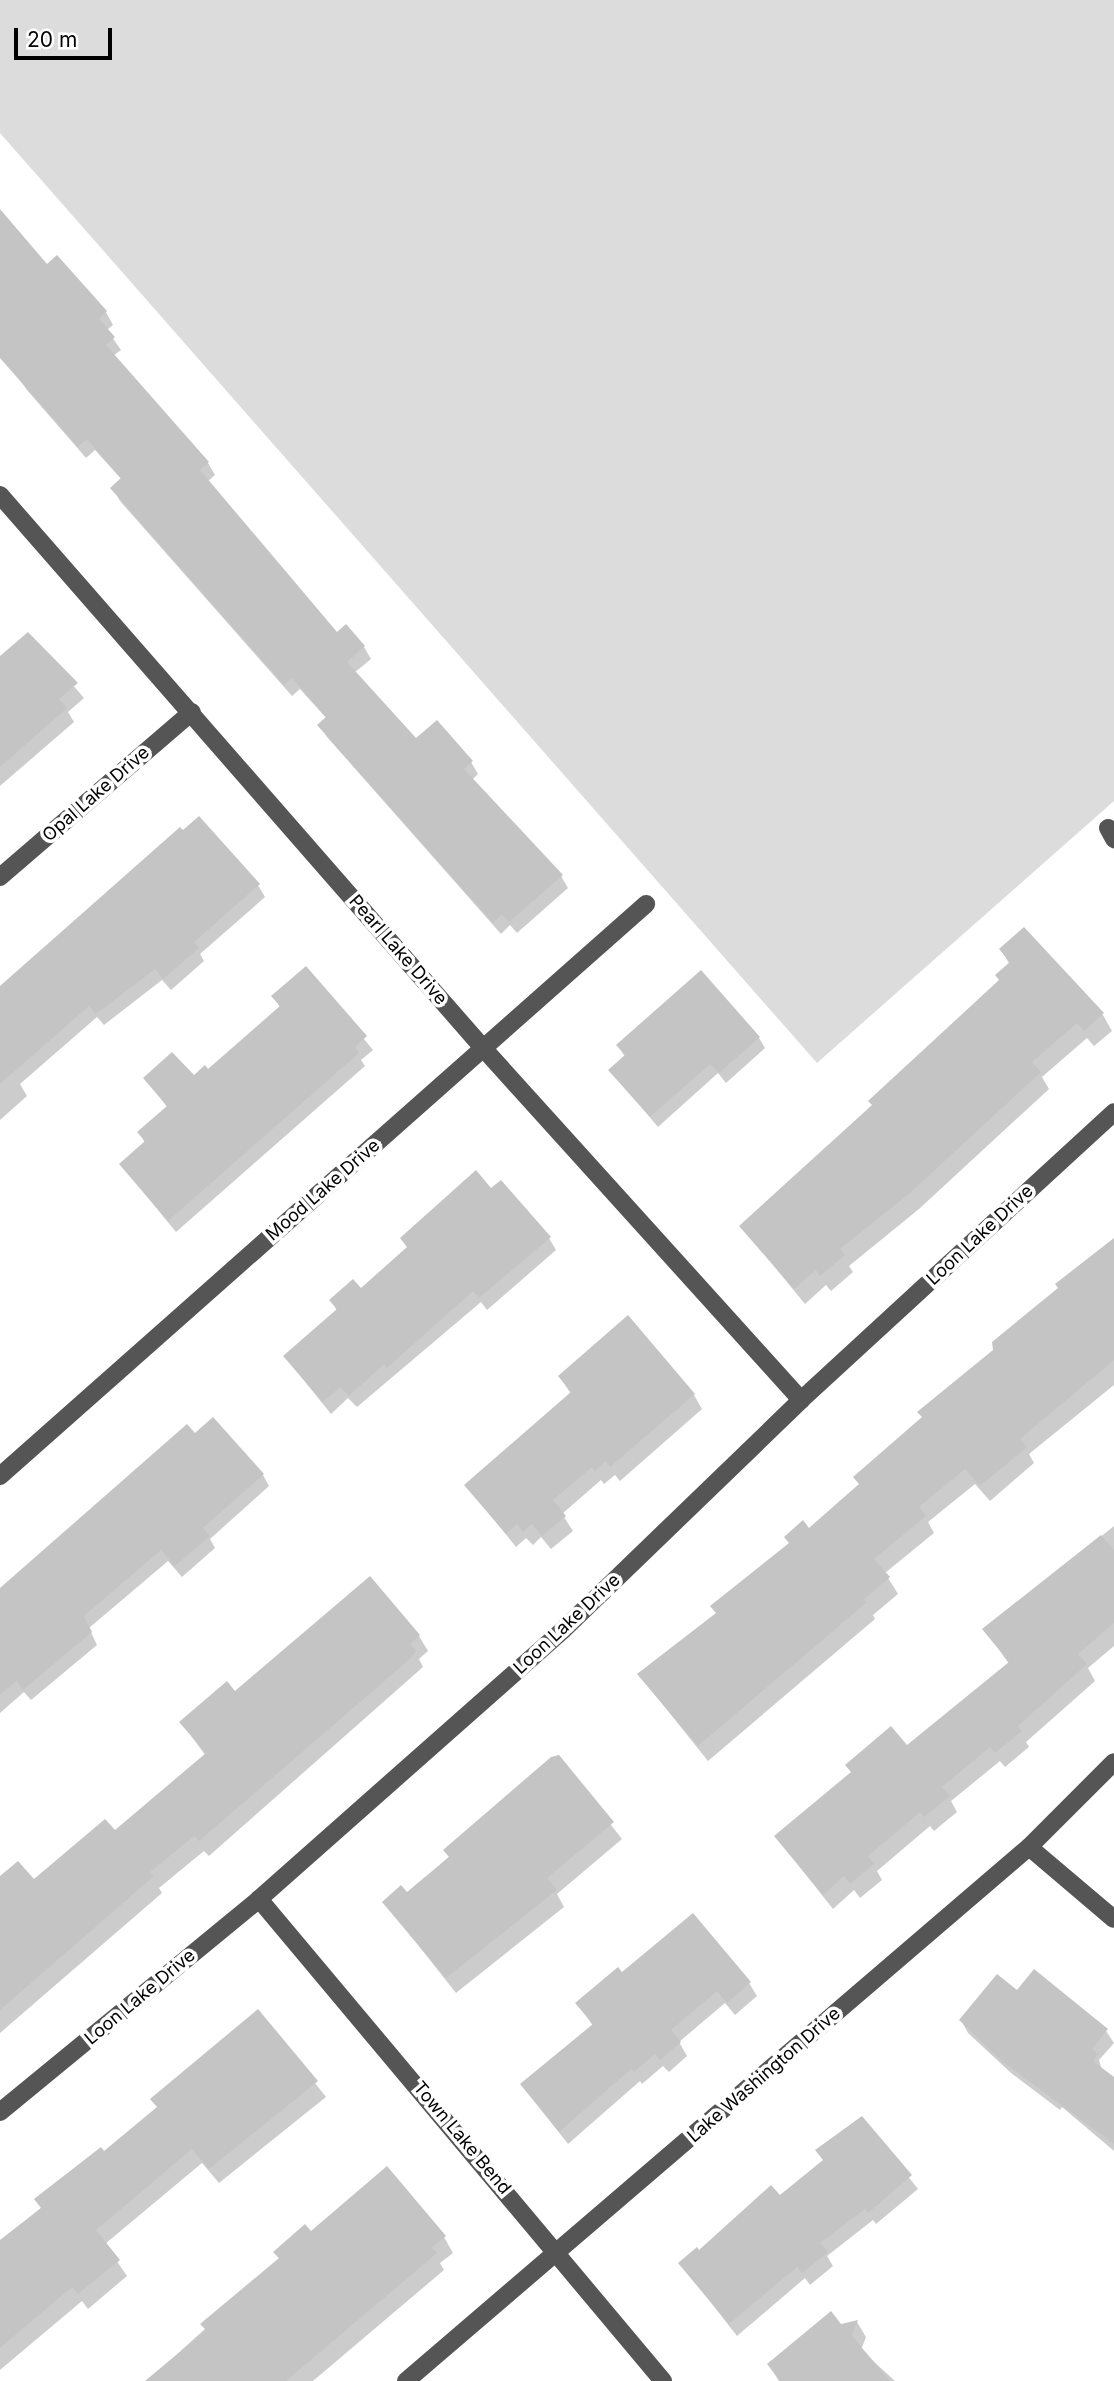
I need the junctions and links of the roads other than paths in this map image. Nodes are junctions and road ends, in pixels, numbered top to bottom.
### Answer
1 (0, 495) edge
2 (192, 712) junction
3 (0, 877) edge
4 (646, 904) dead end
5 (484, 1049) junction
6 (1114, 1112) edge
7 (801, 1400) junction
8 (0, 1476) edge
9 (1114, 1762) edge
10 (1029, 1847) junction
11 (259, 1899) junction
12 (1114, 1919) edge
13 (0, 2112) edge
14 (558, 2252) junction
15 (406, 2381) edge
16 (663, 2381) edge

1 - 2 street, Pearl Lake Drive
2 - 3 street, Opal Lake Drive
2 - 5 street, Pearl Lake Drive
4 - 5 street, Mood Lake Drive
5 - 7 street, Pearl Lake Drive
5 - 8 street, Mood Lake Drive
6 - 7 street, Loon Lake Drive
7 - 11 street, Loon Lake Drive
9 - 10 street, Lake Washington Drive
10 - 12 street
10 - 14 street, Lake Washington Drive
11 - 13 street, Loon Lake Drive
11 - 14 street, Town Lake Bend
14 - 15 street, Lake Washington Drive
14 - 16 street, Town Lake Bend

